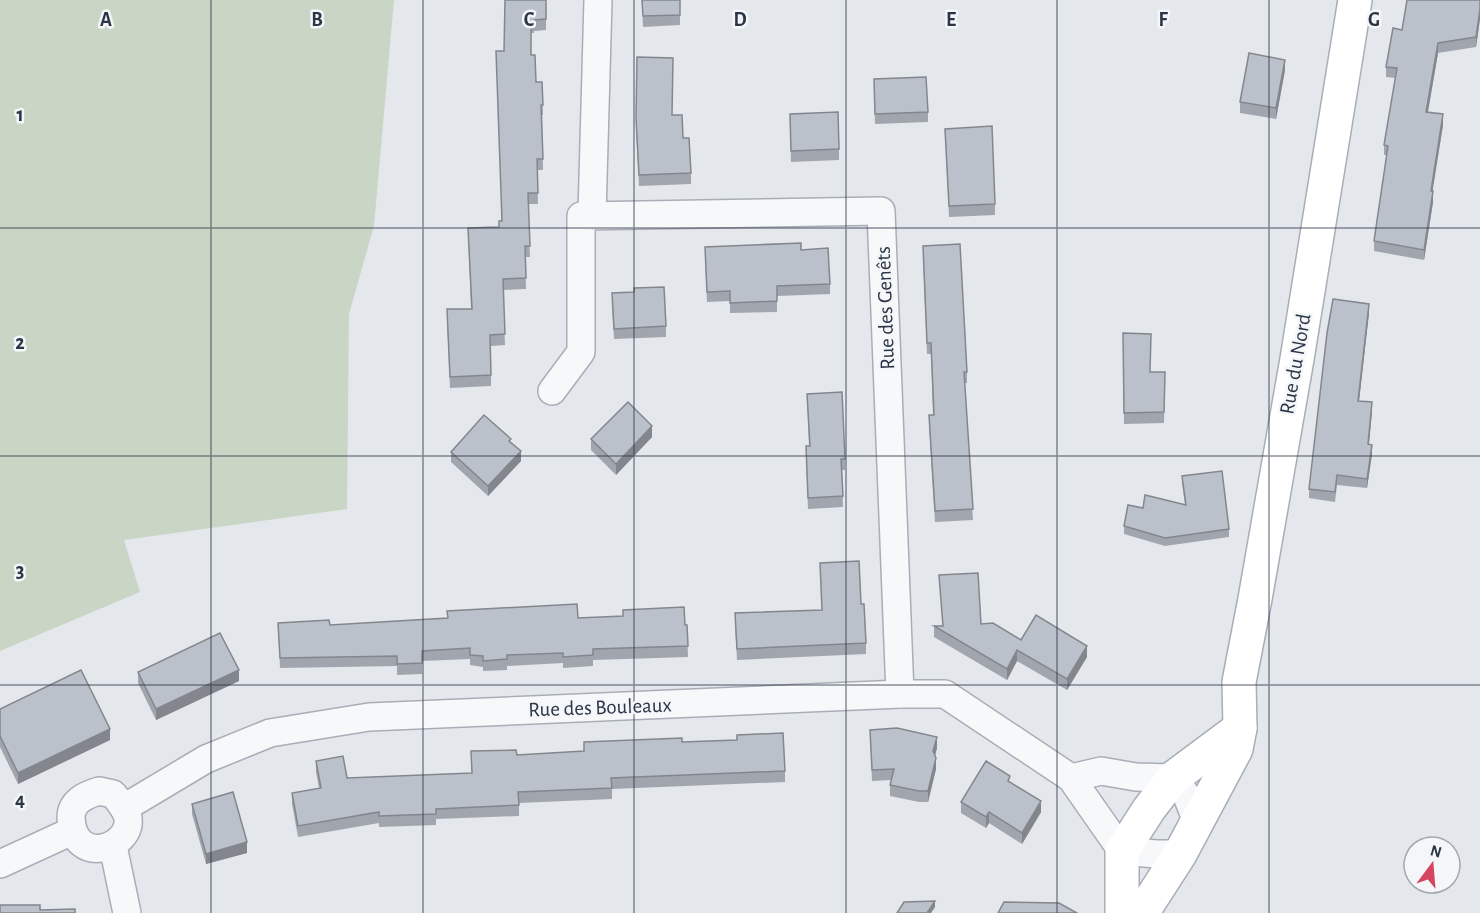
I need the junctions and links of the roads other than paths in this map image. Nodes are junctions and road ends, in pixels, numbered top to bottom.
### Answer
1 (598, 0) edge
2 (1355, 0) edge
3 (592, 215) junction
4 (552, 390) dead end
5 (900, 694) junction
6 (1240, 728) junction
7 (1071, 778) junction
8 (1173, 778) junction
9 (124, 808) junction
10 (1197, 822) junction
11 (72, 831) junction
12 (113, 846) junction
13 (1122, 851) junction
14 (1180, 854) junction
15 (0, 864) edge
16 (127, 913) edge
17 (1122, 913) edge
18 (1142, 913) edge

1 - 3 street
2 - 6 street, Rue du Nord
3 - 4 street
3 - 5 street, Rue des Genêts
5 - 7 street, Rue des Bouleaux
5 - 9 street, Rue des Bouleaux
6 - 8 street
6 - 10 street, Rue du Nord
7 - 8 street
7 - 13 street, Rue des Bouleaux
8 - 10 street
8 - 13 street
9 - 11 street
9 - 12 street
10 - 14 street, Rue du Nord
11 - 12 street
11 - 15 street
12 - 16 street
13 - 14 street
13 - 17 street
14 - 18 street, Rue du Nord

